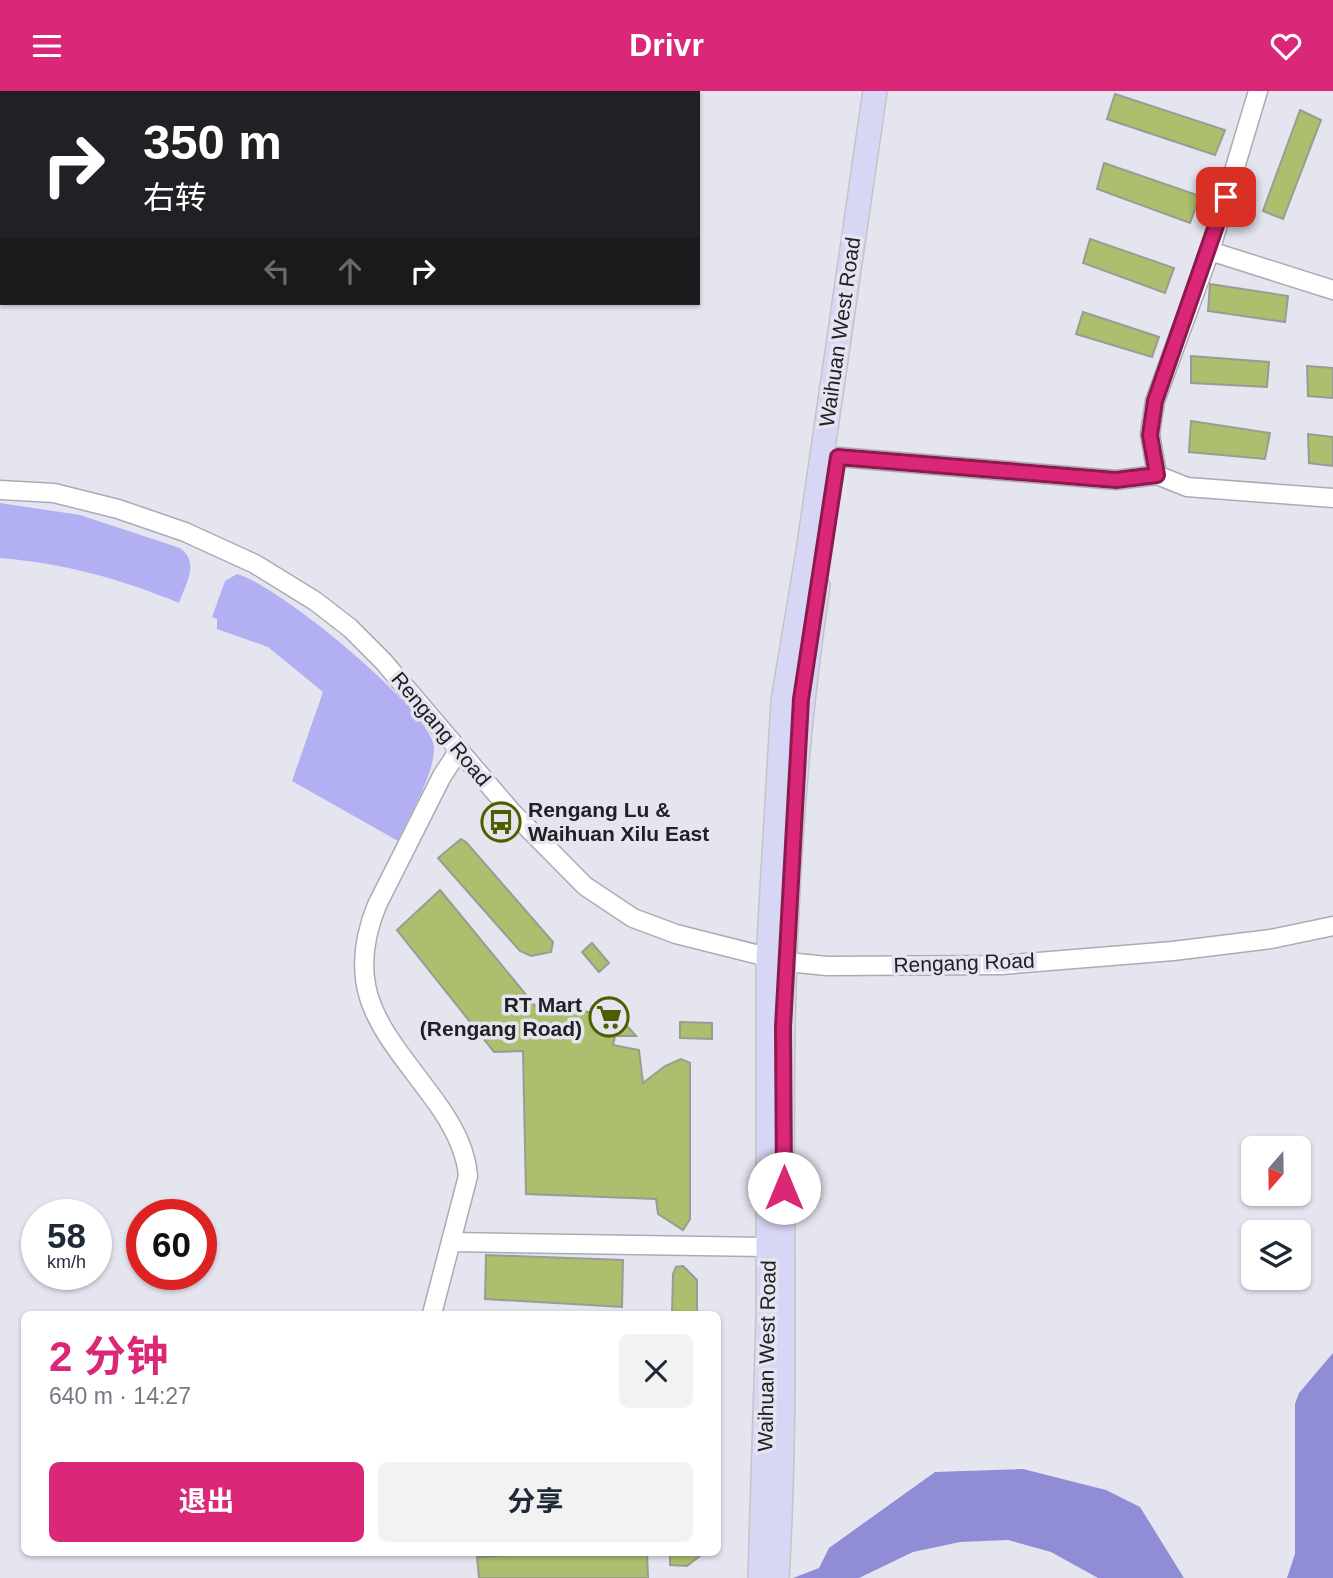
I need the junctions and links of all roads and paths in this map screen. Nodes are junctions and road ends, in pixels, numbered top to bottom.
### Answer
1 (875, 91) edge
2 (890, 91) edge
3 (1258, 91) edge
4 (1210, 251) junction
5 (1333, 290) edge
6 (838, 457) junction
7 (1157, 475) junction
8 (0, 490) edge
9 (1333, 498) edge
10 (460, 750) junction
11 (1333, 926) edge
12 (777, 961) junction
13 (451, 1242) junction
14 (768, 1247) junction
15 (433, 1311) edge
16 (769, 1573) edge

1 - 12 main road, Waihuan West Road
2 - 6 main road, Waihuan West Road
3 - 4 street
4 - 5 street
4 - 7 street
6 - 7 street
6 - 12 main road, Waihuan West Road
7 - 9 street
8 - 10 street, Rengang Road
10 - 12 street, Rengang Road
10 - 13 street
11 - 12 street, Rengang Road
12 - 14 main road, Waihuan West Road
12 - 16 main road, Waihuan West Road
13 - 14 street
13 - 15 street
14 - 16 main road, Waihuan West Road

